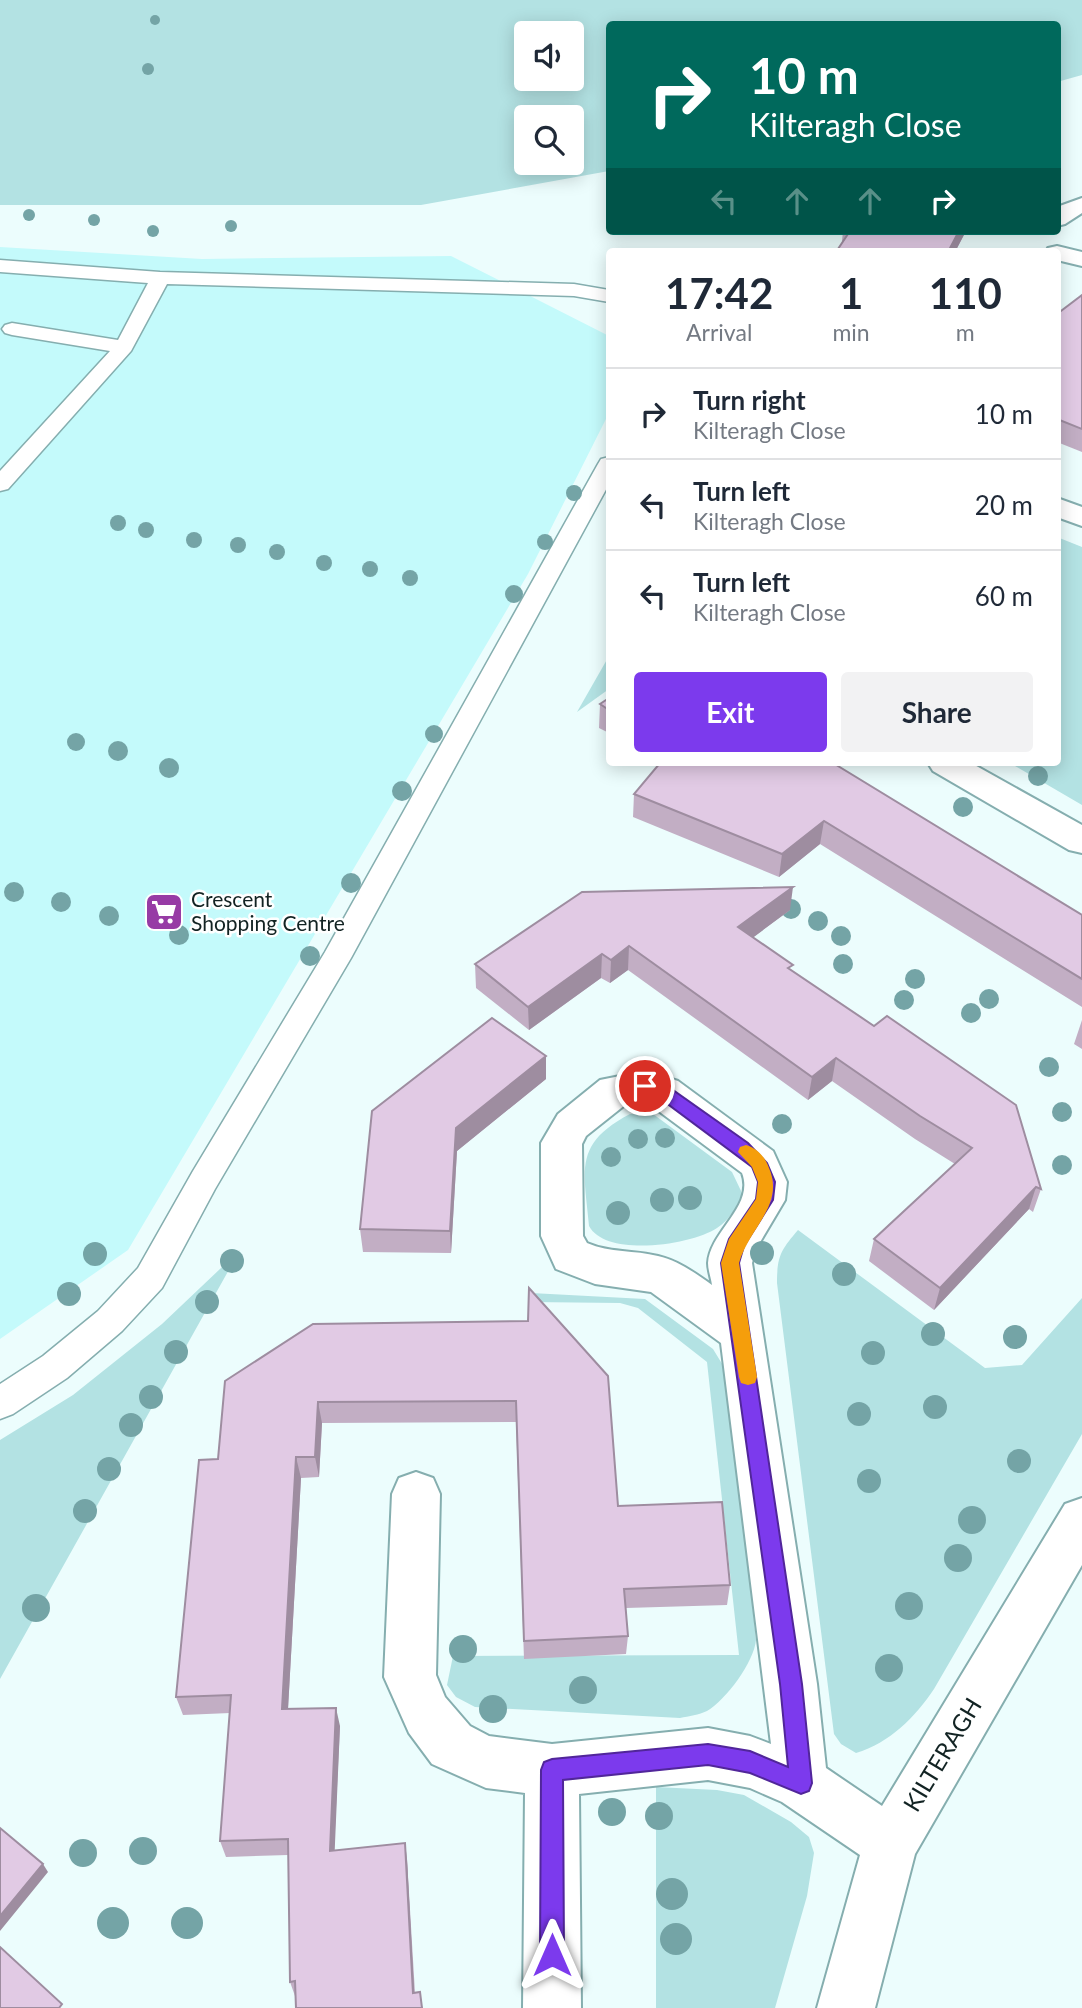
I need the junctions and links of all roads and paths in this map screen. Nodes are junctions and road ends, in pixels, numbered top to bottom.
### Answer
1 (1082, 205) edge
2 (1061, 215) edge
3 (1061, 252) edge
4 (1082, 259) edge
5 (0, 265) edge
6 (160, 278) junction
7 (606, 295) edge
8 (12, 328) dead end
9 (124, 347) junction
10 (606, 469) edge
11 (0, 484) edge
12 (1061, 509) edge
13 (1082, 517) edge
14 (950, 766) edge
15 (1082, 841) edge
16 (742, 1333) junction
17 (0, 1404) edge
18 (416, 1494) dead end
19 (1082, 1520) edge
20 (552, 1770) junction
21 (801, 1783) junction
22 (890, 1844) junction
23 (552, 2008) edge
24 (846, 2008) edge

1 - 2 street
3 - 4 street
5 - 6 lane
6 - 7 lane
6 - 9 lane
8 - 9 lane
9 - 11 lane
10 - 17 lane
12 - 13 street
14 - 15 street
16 - 16 street
16 - 21 street
18 - 20 street
19 - 22 street, KILTERAGH
20 - 21 street
20 - 23 street
21 - 22 street
22 - 24 street, KILTERAGH

